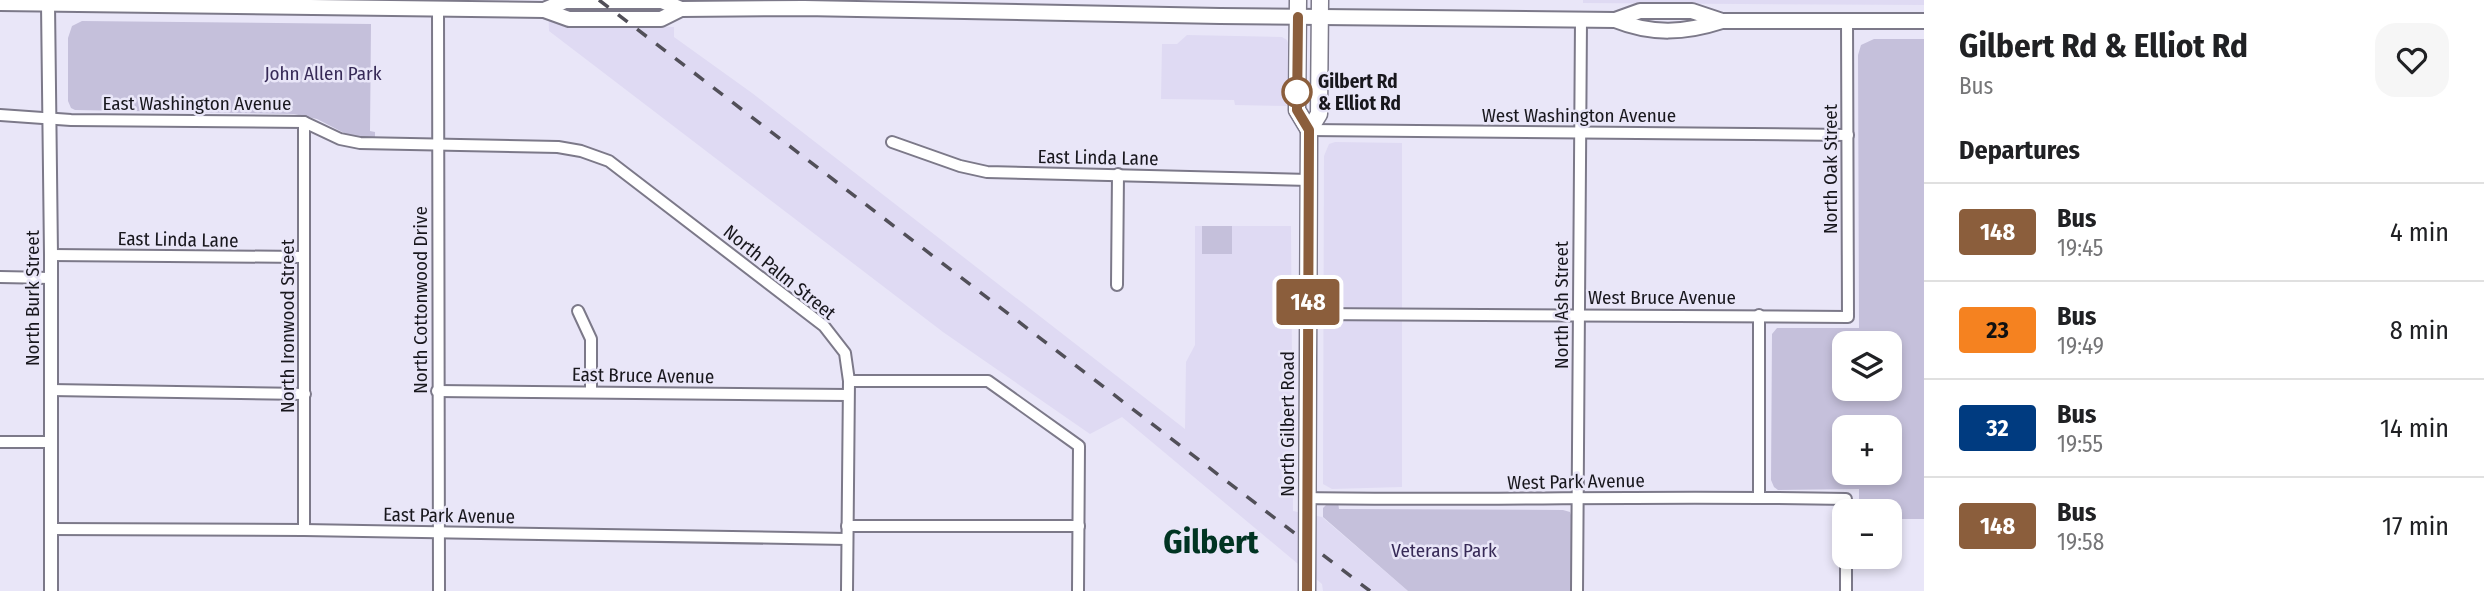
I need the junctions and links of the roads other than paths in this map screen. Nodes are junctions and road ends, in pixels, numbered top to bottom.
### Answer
1 (1298, 0) edge
2 (1320, 0) edge
3 (0, 4) edge
4 (48, 4) junction
5 (882, 4) edge
6 (438, 8) junction
7 (1309, 17) junction
8 (1581, 20) junction
9 (1847, 20) junction
10 (1924, 21) edge
11 (0, 115) edge
12 (49, 117) junction
13 (304, 122) junction
14 (1309, 130) junction
15 (1580, 132) junction
16 (1848, 135) junction
17 (891, 142) dead end
18 (437, 144) junction
19 (558, 146) joint
20 (1118, 174) junction
21 (1309, 180) junction
22 (51, 255) junction
23 (303, 257) junction
24 (0, 277) edge
25 (51, 278) junction
26 (1117, 285) dead end
27 (578, 311) dead end
28 (1308, 314) junction
29 (1579, 315) junction
30 (1759, 315) junction
31 (1848, 317) joint
32 (849, 381) junction
33 (51, 390) junction
34 (437, 391) junction
35 (591, 392) junction
36 (305, 394) junction
37 (848, 395) junction
38 (0, 442) edge
39 (51, 442) junction
40 (1759, 497) junction
41 (1307, 498) junction
42 (1578, 498) junction
43 (1832, 504) edge
44 (847, 526) junction
45 (1079, 526) junction
46 (50, 529) junction
47 (304, 530) junction
48 (439, 532) junction
49 (847, 539) junction
50 (1846, 569) edge
51 (51, 591) edge
52 (439, 591) edge
53 (847, 591) edge
54 (1079, 591) edge
55 (1307, 591) edge
56 (1577, 591) edge
57 (1846, 591) edge

1 - 7 main road
2 - 7 main road
3 - 4 main road
4 - 6 main road
4 - 12 street, North Burk Street
5 - 6 main road
5 - 7 main road
6 - 18 street, North Cottonwood Drive
7 - 8 main road
7 - 14 main road, North Gilbert Road
7 - 14 main road, North Gilbert Road
8 - 9 main road
8 - 15 street, North Ash Street
9 - 10 main road
9 - 16 street, North Oak Street
11 - 12 street, East Washington Avenue
12 - 13 street, East Washington Avenue
12 - 22 street, North Burk Street
13 - 18 street, East Washington Avenue
13 - 23 street, North Ironwood Street
14 - 15 street, West Washington Avenue
14 - 21 main road, North Gilbert Road
15 - 16 street, West Washington Avenue
15 - 29 street, North Ash Street
16 - 31 street, North Oak Street
17 - 20 street, East Linda Lane
18 - 19 street, East Washington Avenue
18 - 34 street, North Cottonwood Drive
19 - 32 street, North Palm Street
20 - 21 street, East Linda Lane
20 - 26 street
21 - 28 main road, North Gilbert Road
22 - 23 street, East Linda Lane
22 - 25 street, North Burk Street
23 - 36 street, North Ironwood Street
24 - 25 street
25 - 33 street, North Burk Street
27 - 35 street
28 - 29 street, West Bruce Avenue
28 - 41 main road, North Gilbert Road
29 - 30 street, West Bruce Avenue
29 - 42 street, North Ash Street
30 - 31 street, West Bruce Avenue
30 - 40 street
32 - 37 street, North Palm Street
32 - 45 street
33 - 36 street
33 - 39 street, North Burk Street
34 - 35 street, East Bruce Avenue
34 - 48 street, North Cottonwood Drive
35 - 37 street, East Bruce Avenue
36 - 47 street, North Ironwood Street
37 - 44 street, North Palm Street
38 - 39 street
39 - 46 street, North Burk Street
40 - 42 street, West Park Avenue
40 - 43 street, West Park Avenue
41 - 42 street, West Park Avenue
41 - 55 main road, North Gilbert Road
42 - 56 street, North Ash Street
44 - 45 street
44 - 49 street, North Palm Street
45 - 54 street
46 - 47 street, East Park Avenue
46 - 51 street, North Burk Street
47 - 48 street, East Park Avenue
48 - 49 street, East Park Avenue
48 - 52 street, North Cottonwood Drive
49 - 53 street, North Palm Street
50 - 57 street

